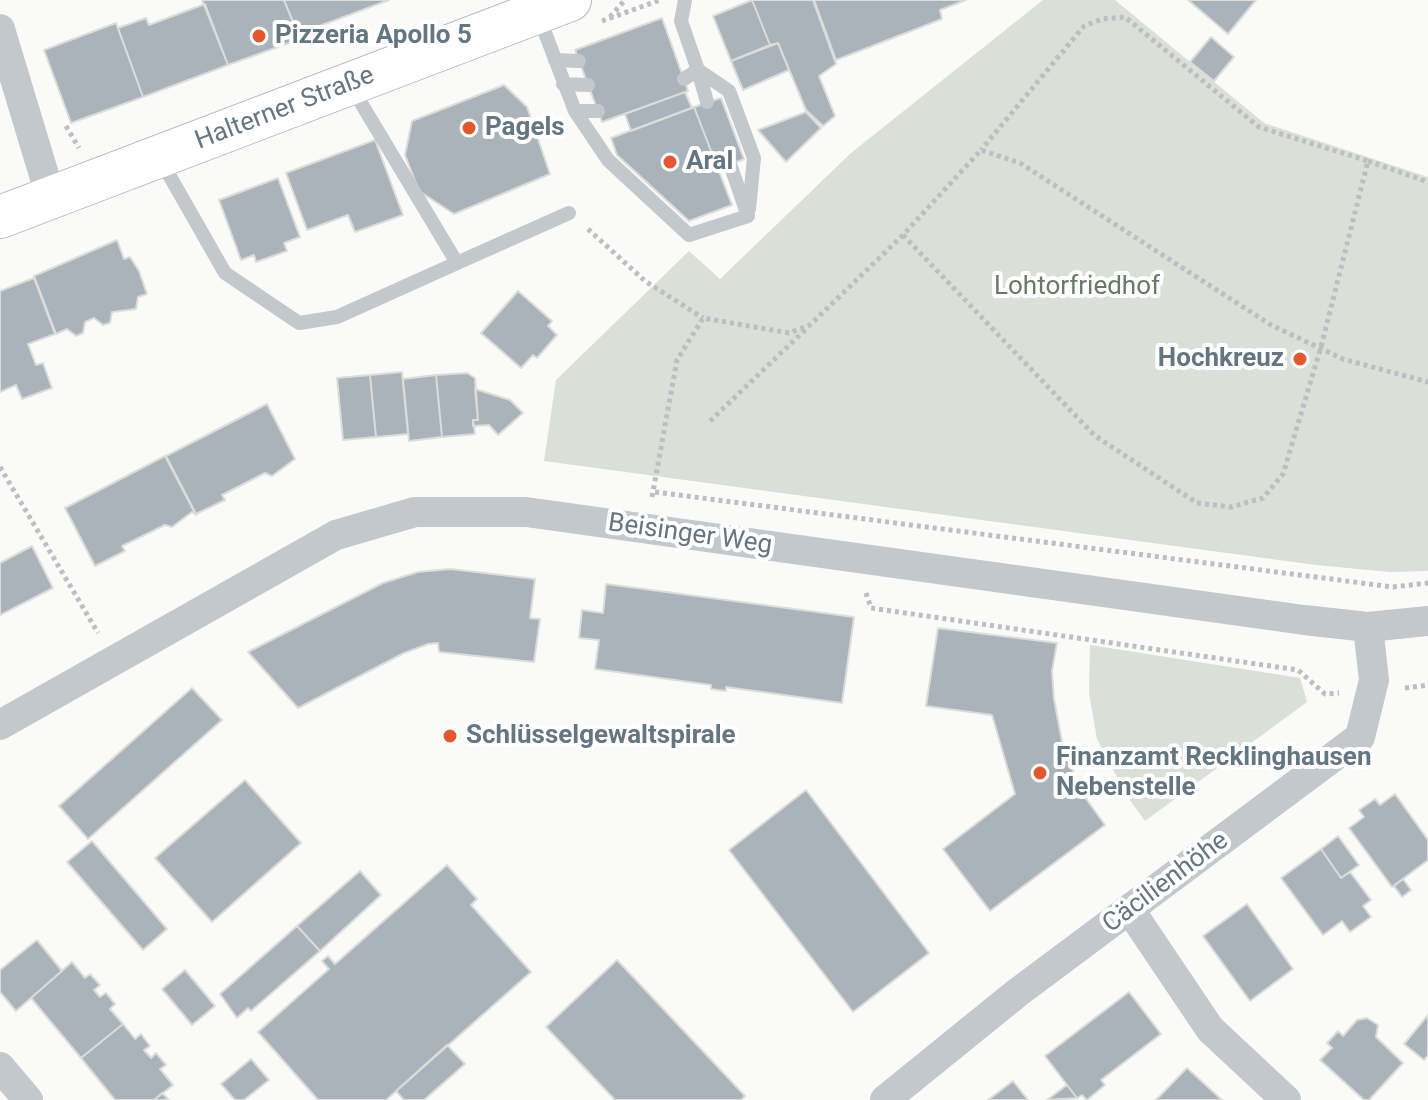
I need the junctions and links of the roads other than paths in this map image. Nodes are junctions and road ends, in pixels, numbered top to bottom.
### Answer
1 (685, 0) edge
2 (554, 6) edge
3 (681, 21) junction
4 (0, 29) edge
5 (666, 30) dead end
6 (689, 45) junction
7 (674, 54) dead end
8 (555, 60) junction
9 (579, 61) dead end
10 (698, 70) junction
11 (684, 79) dead end
12 (350, 84) junction
13 (563, 84) junction
14 (588, 85) dead end
15 (707, 102) dead end
16 (575, 111) junction
17 (598, 111) dead end
18 (159, 157) junction
19 (730, 164) dead end
20 (51, 198) junction
21 (569, 213) road end
22 (748, 216) junction
23 (0, 217) edge
24 (457, 263) junction
25 (1428, 621) edge
26 (1368, 627) junction
27 (0, 725) edge
28 (1130, 910) junction
29 (0, 1067) edge
30 (28, 1100) edge
31 (885, 1100) edge
32 (1286, 1100) edge

1 - 3 lane
2 - 8 lane
2 - 12 main road, Halterner Straße
3 - 5 lane
3 - 6 lane
4 - 20 street
6 - 7 lane
6 - 10 lane
8 - 9 lane
8 - 13 lane
10 - 11 lane
10 - 15 lane
10 - 22 lane
12 - 18 main road, Halterner Straße
12 - 24 lane
13 - 14 lane
13 - 16 lane
16 - 17 lane
16 - 22 lane
18 - 20 main road, Halterner Straße
18 - 24 lane
19 - 22 lane
20 - 23 main road, Halterner Straße
21 - 24 lane
25 - 26 street, Beisinger Weg
26 - 27 street, Beisinger Weg
26 - 28 street, Cäcilienhöhe
28 - 31 street, Cäcilienhöhe
28 - 32 street
29 - 30 street

